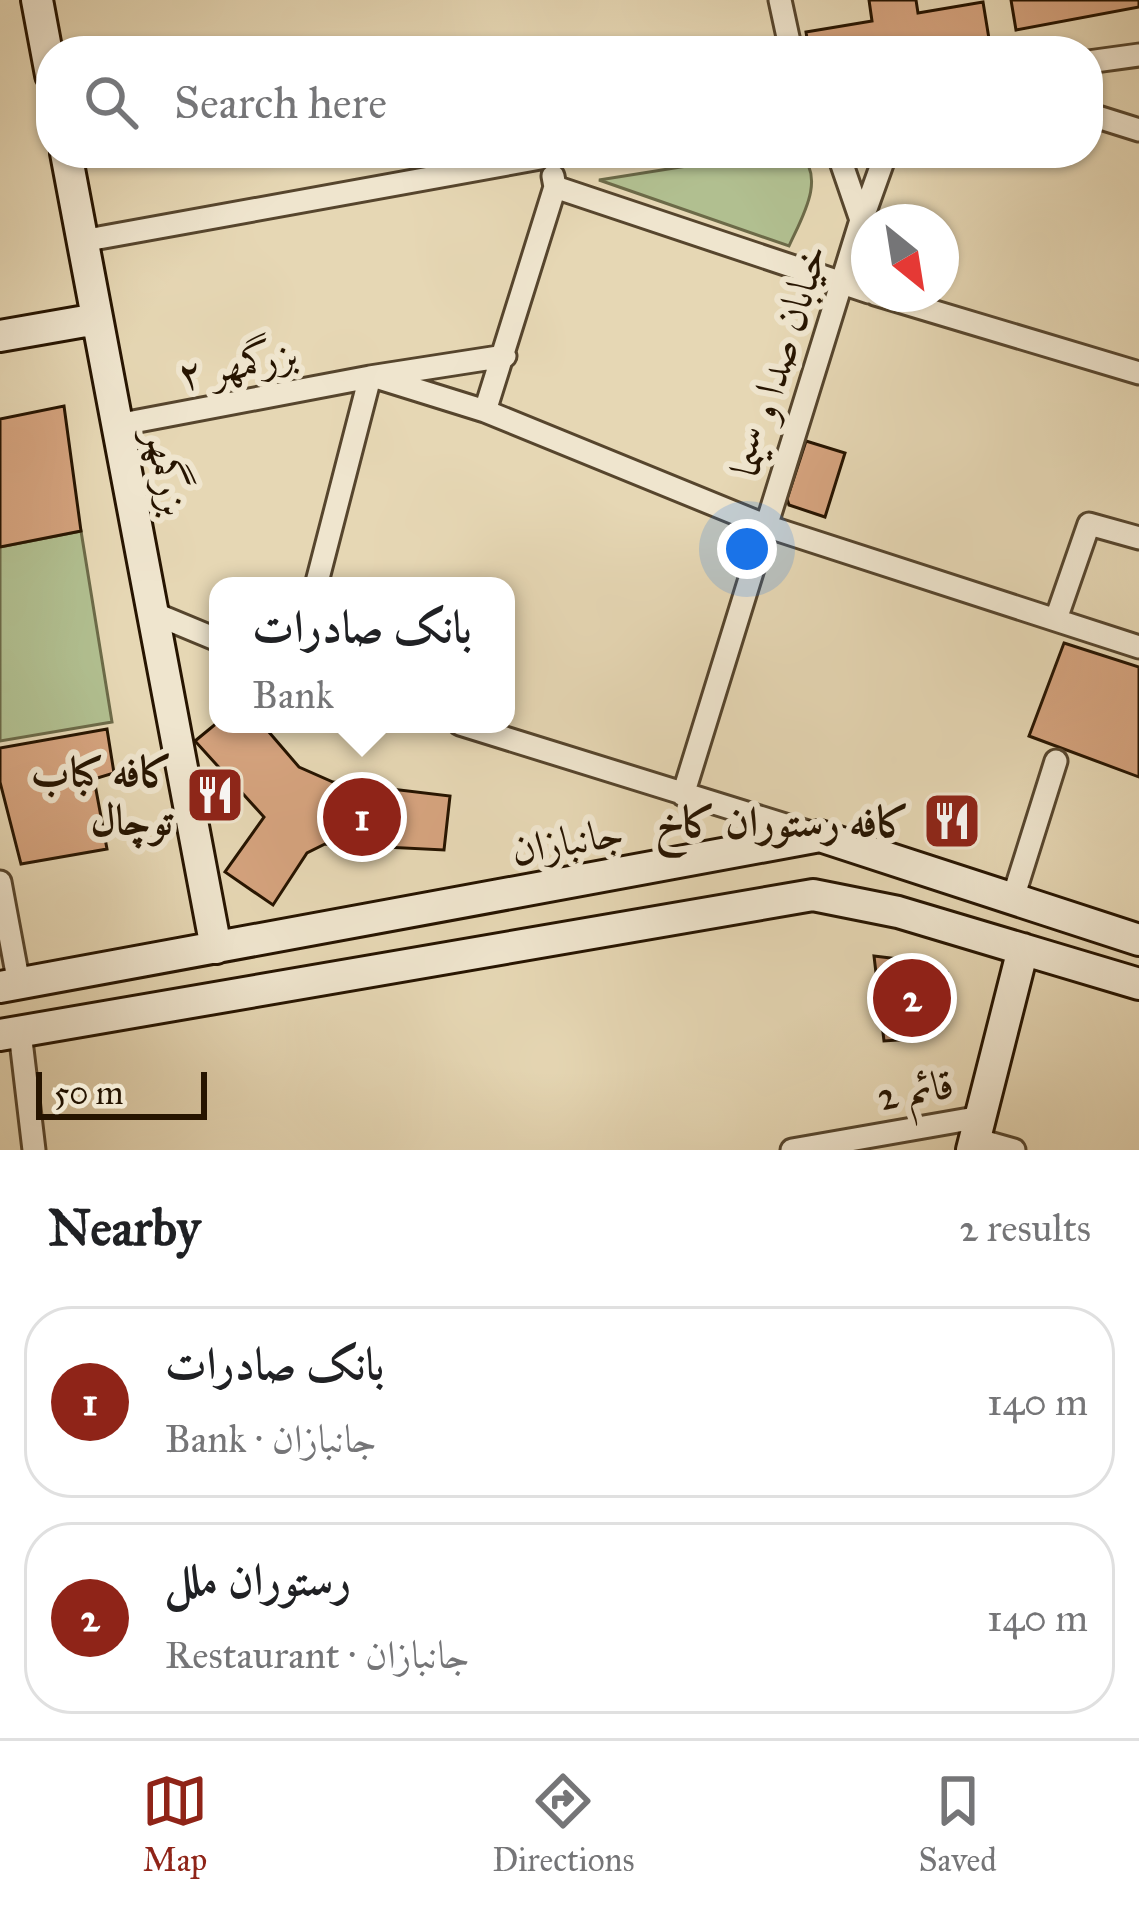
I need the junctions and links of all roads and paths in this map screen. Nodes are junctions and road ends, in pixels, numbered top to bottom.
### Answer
1 (37, 0) edge
2 (780, 0) edge
3 (44, 36) edge
4 (788, 36) edge
5 (1139, 55) edge
6 (1103, 60) edge
7 (1103, 119) edge
8 (1139, 130) edge
9 (69, 168) edge
10 (481, 168) edge
11 (557, 168) edge
12 (843, 168) edge
13 (880, 168) edge
14 (555, 187) junction
15 (856, 204) edge
16 (867, 204) edge
17 (82, 241) junction
18 (851, 252) edge
19 (841, 284) junction
20 (851, 287) edge
21 (935, 312) edge
22 (97, 319) junction
23 (0, 336) edge
24 (505, 356) junction
25 (1139, 374) edge
26 (375, 378) junction
27 (485, 411) junction
28 (117, 424) junction
29 (769, 527) junction
30 (1139, 538) edge
31 (319, 577) edge
32 (153, 613) junction
33 (1056, 619) junction
34 (209, 636) edge
35 (1139, 647) edge
36 (488, 733) edge
37 (1056, 761) dead end
38 (683, 796) junction
39 (820, 836) junction
40 (0, 882) edge
41 (1012, 901) junction
42 (1139, 940) edge
43 (216, 948) junction
44 (1023, 949) junction
45 (1139, 984) edge
46 (9, 986) edge
47 (10, 1033) edge
48 (976, 1135) edge
49 (34, 1150) edge
50 (792, 1150) edge
51 (1014, 1150) edge

1 - 3 main road
2 - 4 street
5 - 6 street
7 - 8 street
9 - 17 main road, بزرگمهر
10 - 17 street
11 - 14 street
12 - 15 street, خیابان صدا و سیما
13 - 16 street
14 - 19 street
14 - 24 street
17 - 22 main road, بزرگمهر
18 - 19 street, خیابان صدا و سیما
19 - 20 street
19 - 29 street, خیابان صدا و سیما
21 - 25 street
22 - 23 main road
22 - 28 main road, بزرگمهر
24 - 26 street, بزرگمهر ۲
24 - 27 street
26 - 27 street
26 - 28 street, بزرگمهر ۲
26 - 31 street
27 - 29 street
28 - 32 main road, بزرگمهر
29 - 33 street
29 - 38 street, خیابان صدا و سیما
30 - 33 street
32 - 34 street
32 - 43 main road, بزرگمهر
33 - 35 street
36 - 38 street
37 - 41 street
38 - 39 street
39 - 41 main road, جانبازان
39 - 43 main road, جانبازان
40 - 46 street
41 - 42 main road, جانبازان
43 - 46 main road, جانبازان
44 - 45 main road
44 - 47 main road
44 - 48 main road
46 - 47 main road
47 - 49 street
48 - 50 street, قائم 2
48 - 51 street

